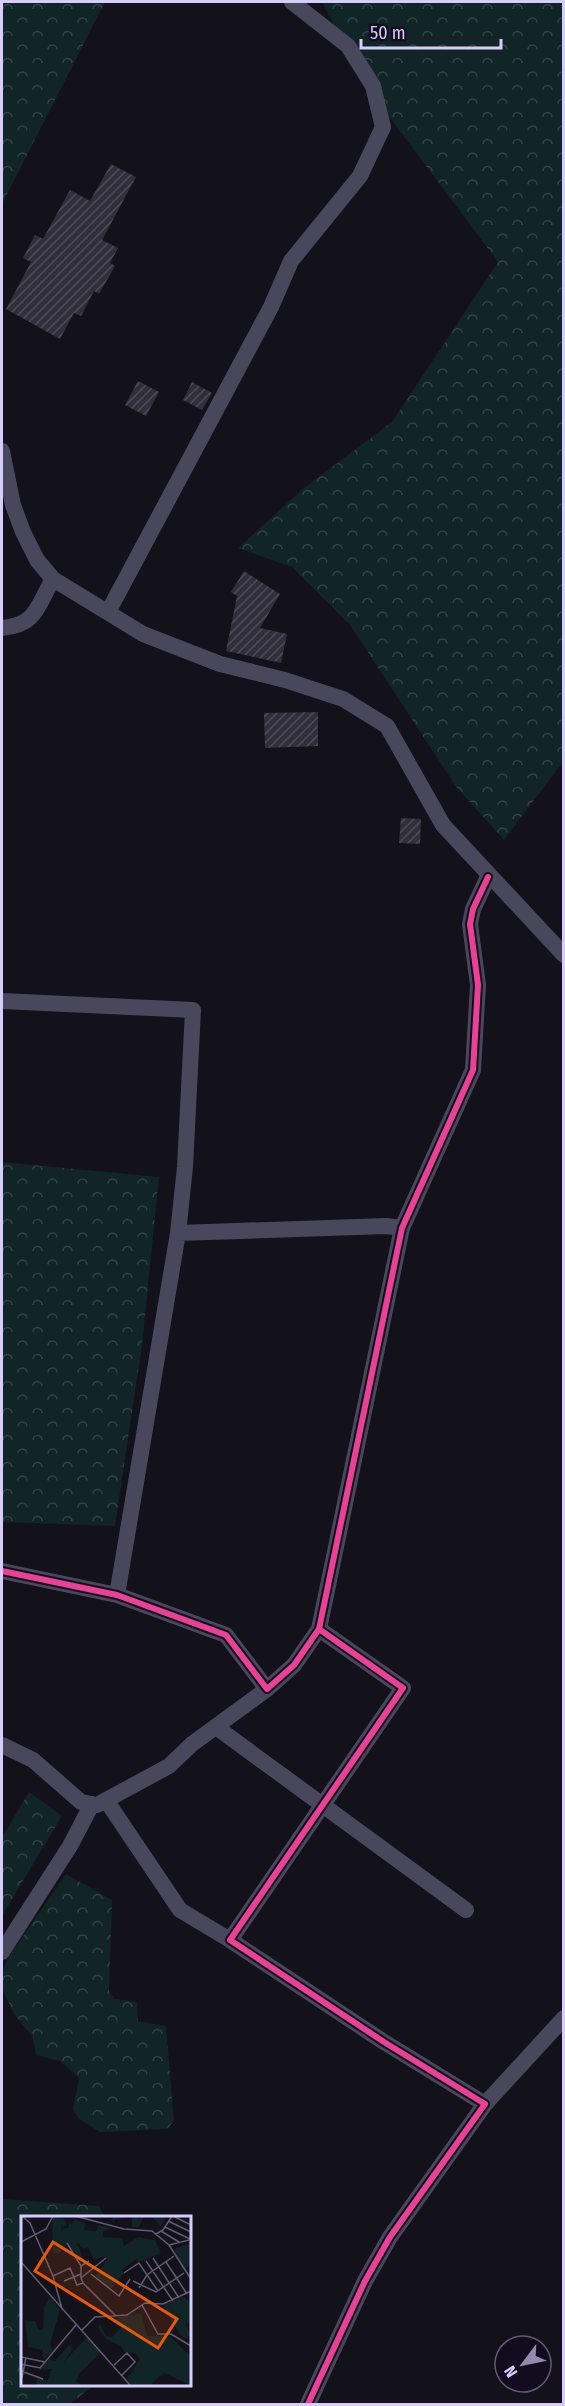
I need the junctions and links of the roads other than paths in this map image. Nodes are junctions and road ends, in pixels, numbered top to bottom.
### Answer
1 (292, 2) edge
2 (2, 451) edge
3 (4, 475) edge
4 (53, 579) junction
5 (108, 612) junction
6 (2, 628) edge
7 (488, 877) junction
8 (564, 955) edge
9 (2, 1001) edge
10 (402, 1228) junction
11 (178, 1233) junction
12 (2, 1571) edge
13 (117, 1594) junction
14 (319, 1629) junction
15 (267, 1689) junction
16 (216, 1727) junction
17 (2, 1745) edge
18 (99, 1802) junction
19 (322, 1806) junction
20 (466, 1910) dead end
21 (230, 1940) junction
22 (2, 1952) edge
23 (564, 2018) edge
24 (485, 2104) junction
25 (308, 2404) edge

1 - 5 street
2 - 3 street
3 - 4 street
4 - 5 street
4 - 6 street
5 - 7 street
7 - 8 street
7 - 10 street
9 - 11 street
10 - 11 street
10 - 14 street
11 - 13 street
12 - 13 street
13 - 15 street
14 - 15 street
14 - 19 street
15 - 16 street
16 - 18 street
16 - 19 street
17 - 18 street
18 - 21 street
18 - 22 street
19 - 20 street
19 - 21 street
21 - 24 street
23 - 24 street
24 - 25 street

